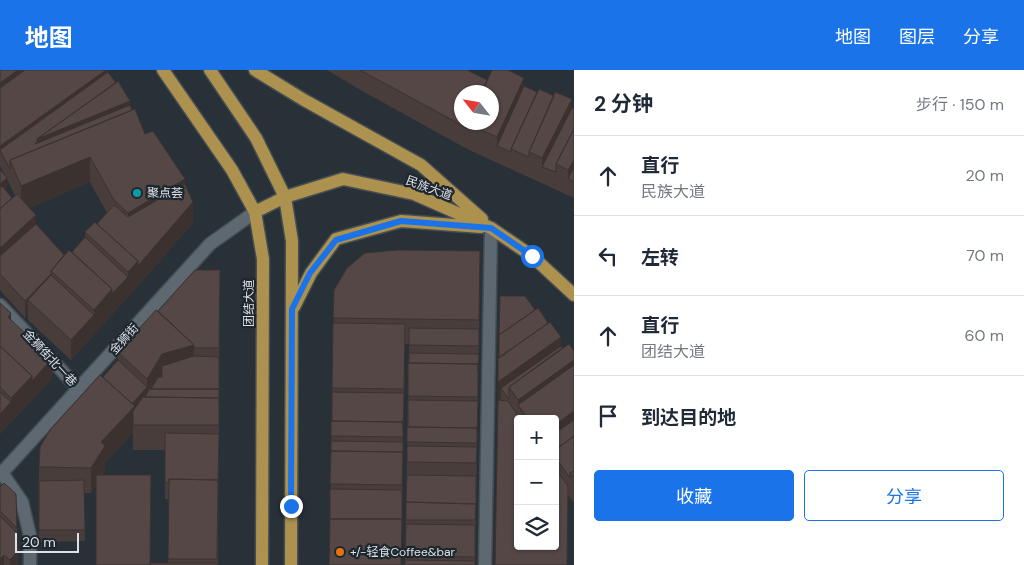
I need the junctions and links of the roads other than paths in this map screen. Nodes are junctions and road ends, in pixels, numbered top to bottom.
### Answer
1 (163, 70) edge
2 (210, 70) edge
3 (255, 70) edge
4 (285, 197) junction
5 (255, 212) junction
6 (491, 228) junction
7 (574, 295) edge
8 (0, 305) edge
9 (292, 309) junction
10 (79, 388) junction
11 (1, 474) edge
12 (30, 565) edge
13 (262, 565) edge
14 (291, 565) edge
15 (486, 565) edge

1 - 5 main road, 团结大道
2 - 4 main road
3 - 6 main road
4 - 5 main road, 民族大道
4 - 6 main road, 民族大道
4 - 9 main road
5 - 10 street, 金狮街
5 - 13 main road, 团结大道
6 - 7 main road, 民族大道
6 - 9 main road
6 - 15 street
8 - 10 street, 金狮街北一巷
9 - 14 main road
10 - 11 street, 金狮街
11 - 12 street

